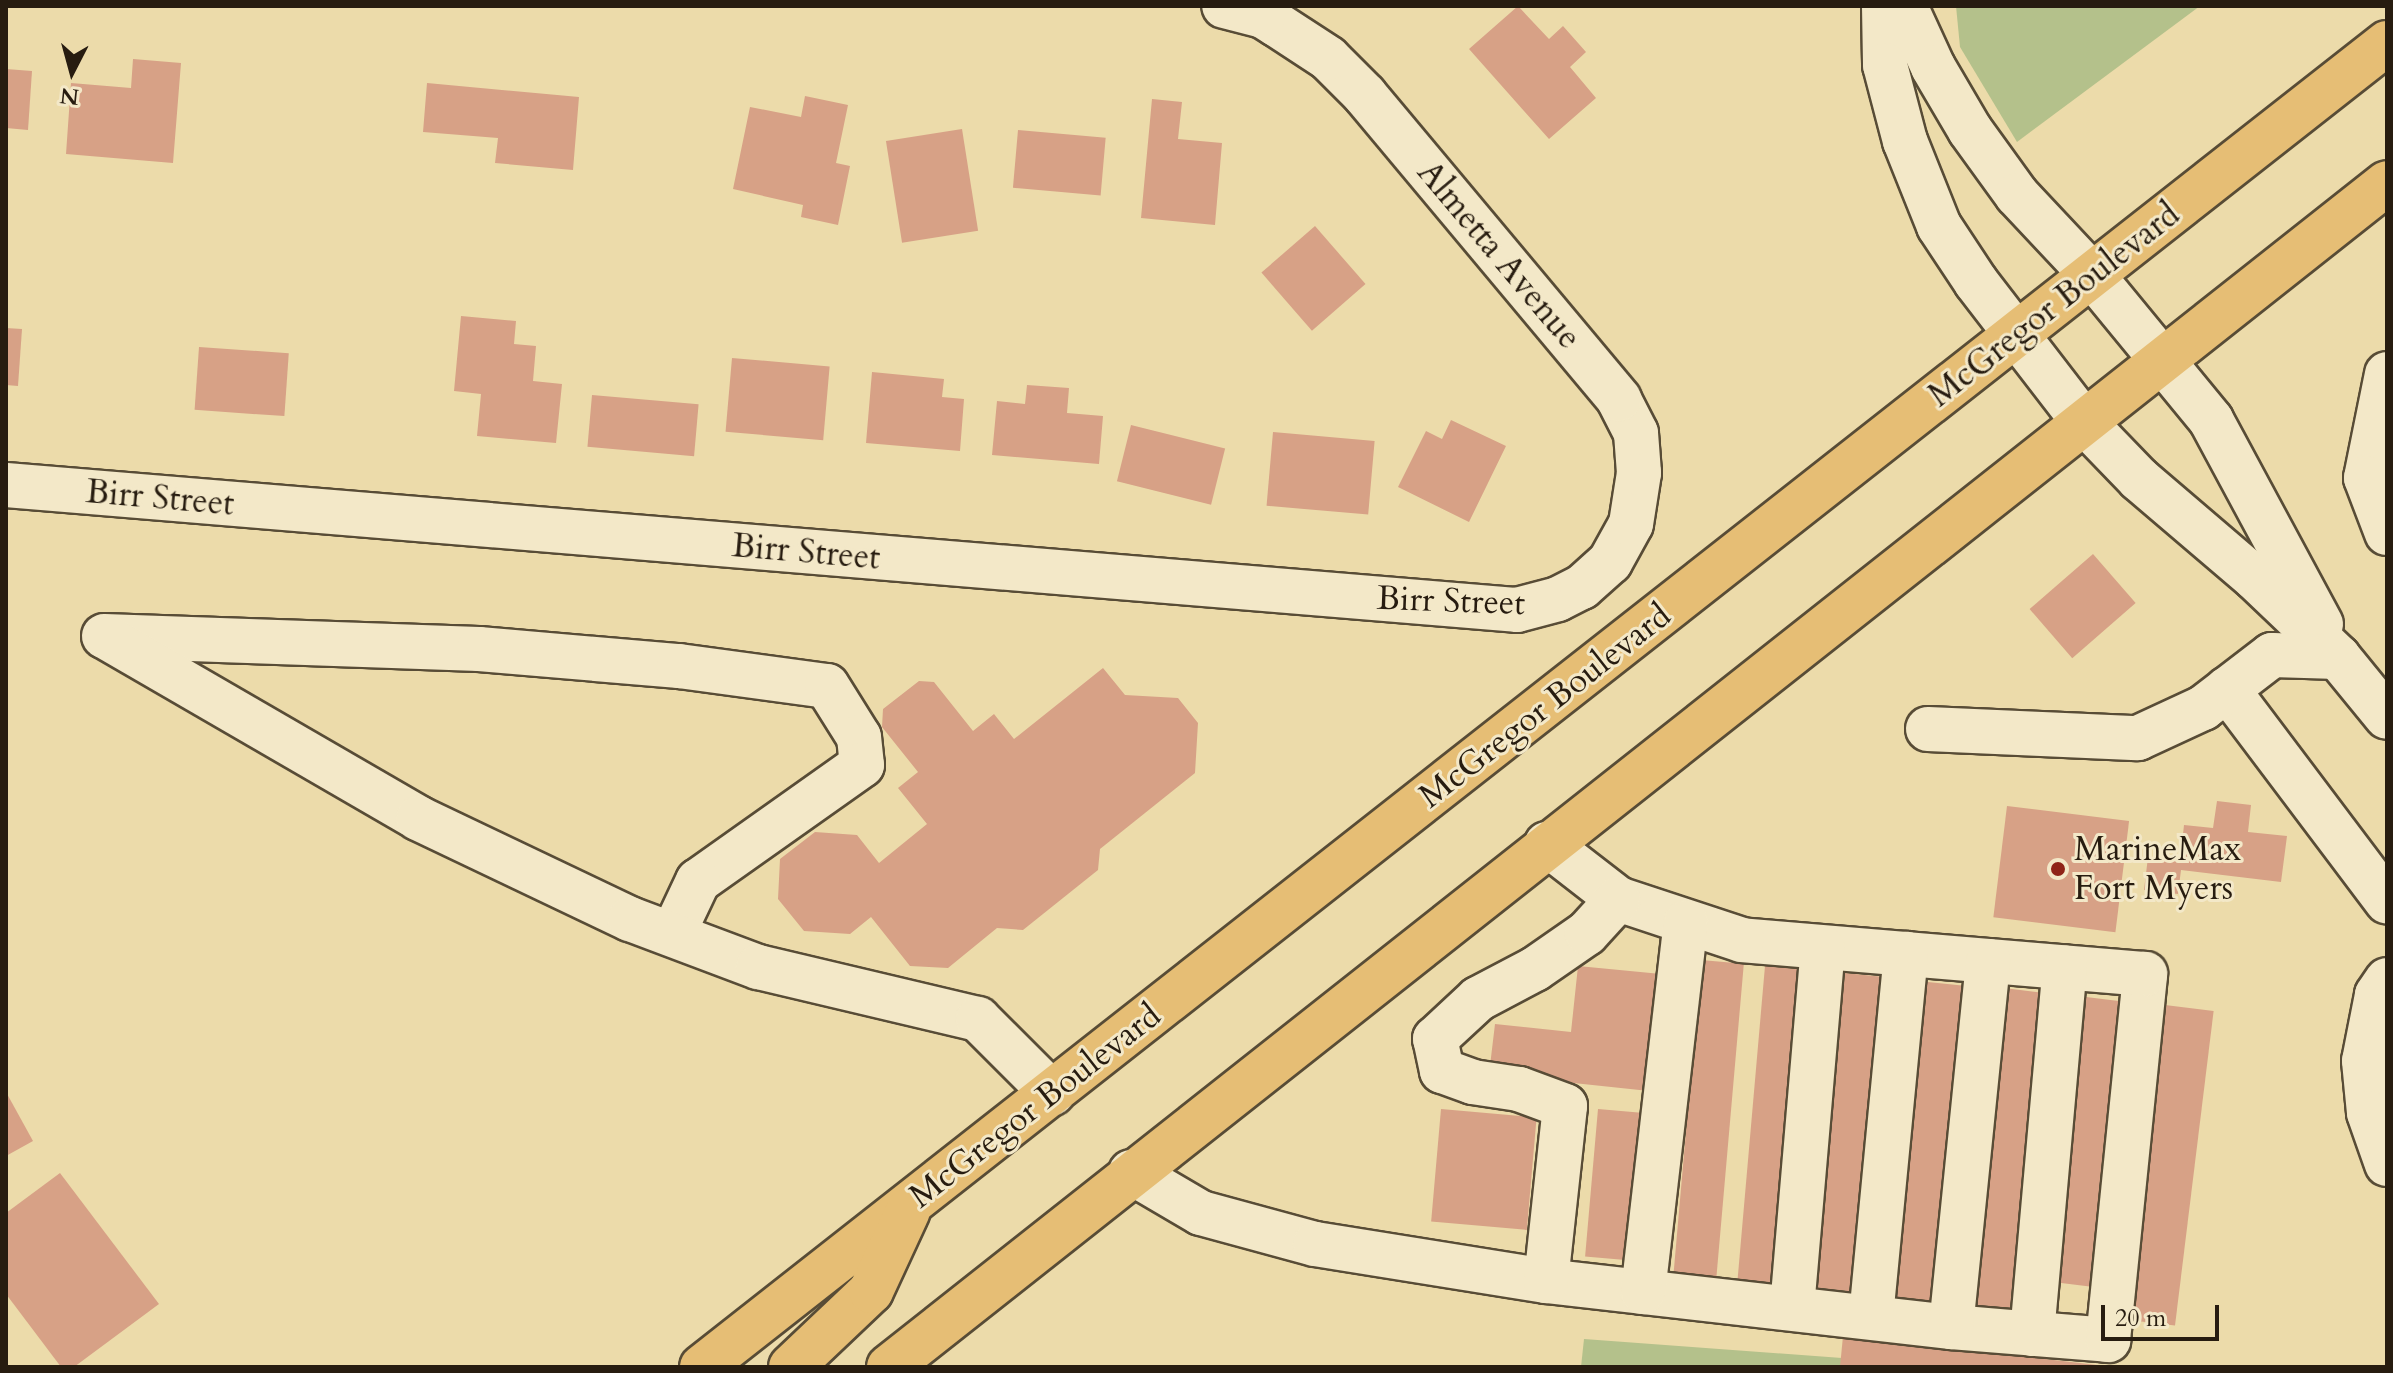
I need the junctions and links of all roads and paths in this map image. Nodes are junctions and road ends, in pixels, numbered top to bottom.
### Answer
1 (1224, 6) edge
2 (1884, 6) edge
3 (1905, 6) edge
4 (1277, 15) edge
5 (2387, 43) edge
6 (2387, 183) edge
7 (2092, 275) junction
8 (2016, 335) junction
9 (2163, 358) junction
10 (2387, 374) edge
11 (2083, 421) junction
12 (6, 485) edge
13 (2387, 533) edge
14 (1597, 574) joint
15 (2338, 657) junction
16 (2227, 689) junction
17 (2387, 717) edge
18 (1928, 729) dead end
19 (1547, 844) junction
20 (1618, 899) junction
21 (2387, 901) edge
22 (1686, 922) junction
23 (673, 934) junction
24 (1823, 948) junction
25 (1906, 954) junction
26 (1988, 961) junction
27 (2065, 967) junction
28 (2387, 980) edge
29 (1052, 1093) junction
30 (2387, 1164) edge
31 (1131, 1172) junction
32 (913, 1201) junction
33 (1546, 1281) junction
34 (1643, 1292) junction
35 (1792, 1308) junction
36 (1871, 1317) junction
37 (1951, 1327) junction
38 (2032, 1334) junction
39 (702, 1367) edge
40 (791, 1367) edge
41 (889, 1367) edge

1 - 4 street, Almetta Avenue
2 - 8 street
3 - 7 street
4 - 14 street, Almetta Avenue
5 - 7 main road, McGregor Boulevard
6 - 9 main road
7 - 8 main road, McGregor Boulevard
7 - 9 street
8 - 11 street
8 - 29 main road, McGregor Boulevard
9 - 11 main road
9 - 15 street
10 - 13 street
11 - 15 street
11 - 19 main road
12 - 14 street, Birr Street
15 - 16 street
15 - 17 street
16 - 18 street
16 - 21 street
19 - 20 street
19 - 31 main road
20 - 22 street
20 - 33 street
22 - 24 street
22 - 34 street
23 - 23 street
23 - 29 street
24 - 25 street
24 - 35 street
25 - 26 street
25 - 36 street
26 - 27 street
26 - 37 street
27 - 38 street
27 - 38 street
28 - 30 street
29 - 32 main road, McGregor Boulevard
31 - 33 street
31 - 41 main road
32 - 39 main road, McGregor Boulevard
32 - 40 main road
33 - 34 street
34 - 35 street
35 - 36 street
36 - 37 street
37 - 38 street

